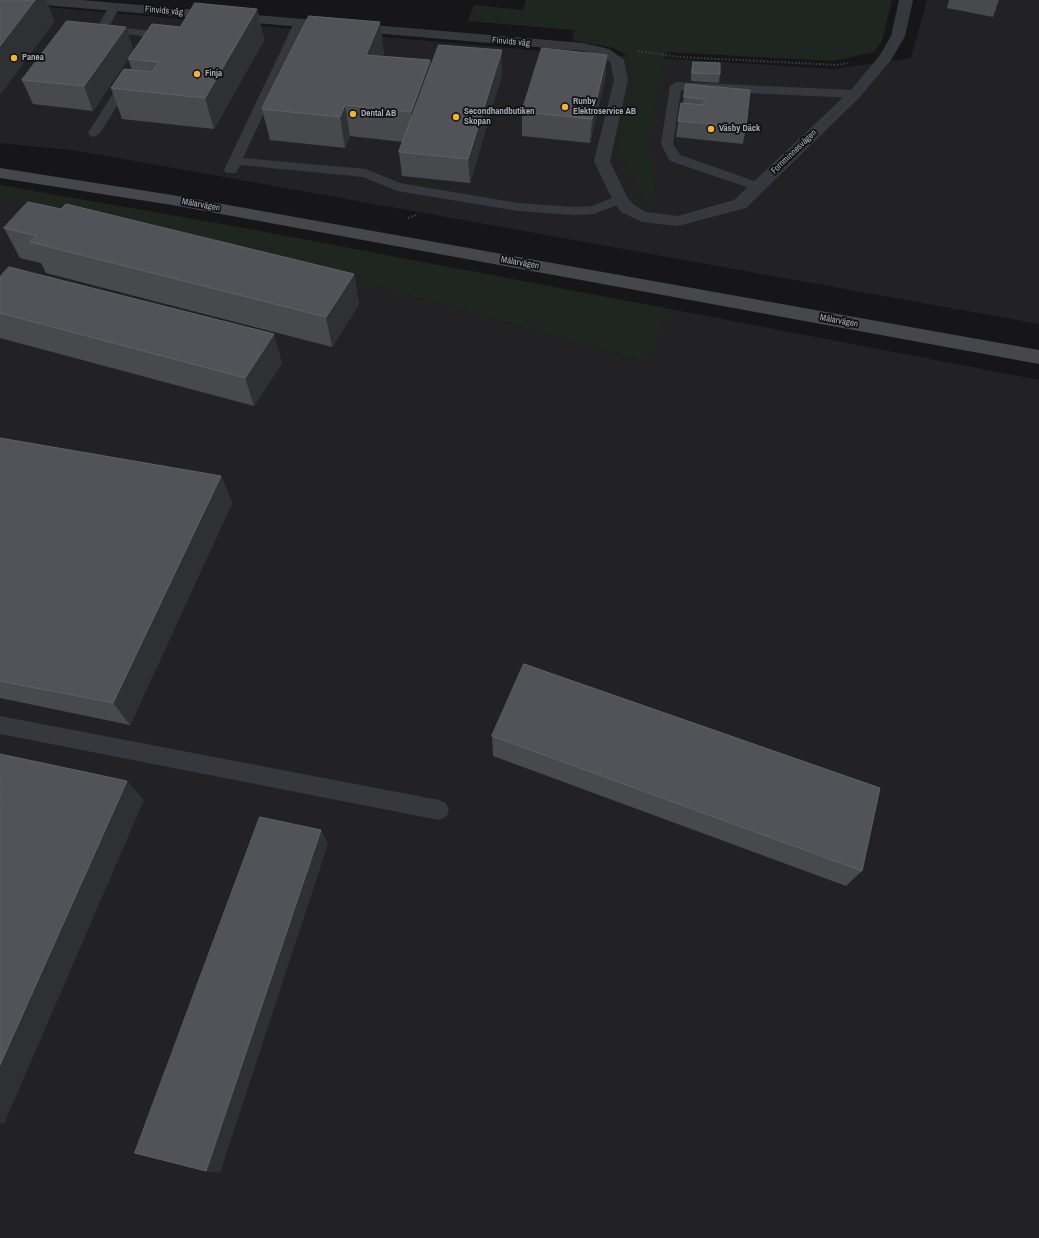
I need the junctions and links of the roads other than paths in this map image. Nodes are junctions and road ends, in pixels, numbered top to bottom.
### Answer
1 (33, 0) edge
2 (906, 0) edge
3 (114, 7) junction
4 (267, 7) dead end
5 (247, 18) junction
6 (300, 23) junction
7 (156, 35) junction
8 (178, 37) edge
9 (149, 47) edge
10 (136, 66) edge
11 (855, 94) junction
12 (94, 133) dead end
13 (0, 173) edge
14 (758, 187) junction
15 (623, 203) junction
16 (1039, 357) edge
17 (0, 725) edge
18 (439, 810) dead end

1 - 3 street, Finvids väg
2 - 11 street, Fornminnesvägen
3 - 5 street, Finvids väg
3 - 7 lane
4 - 5 street
5 - 6 street, Finvids väg
6 - 15 street, Finvids väg
6 - 15 lane
7 - 8 lane
7 - 9 lane
10 - 12 lane
11 - 14 street, Fornminnesvägen
11 - 14 lane
13 - 16 main road, Mälarvägen
14 - 15 street, Fornminnesvägen
17 - 18 lane

